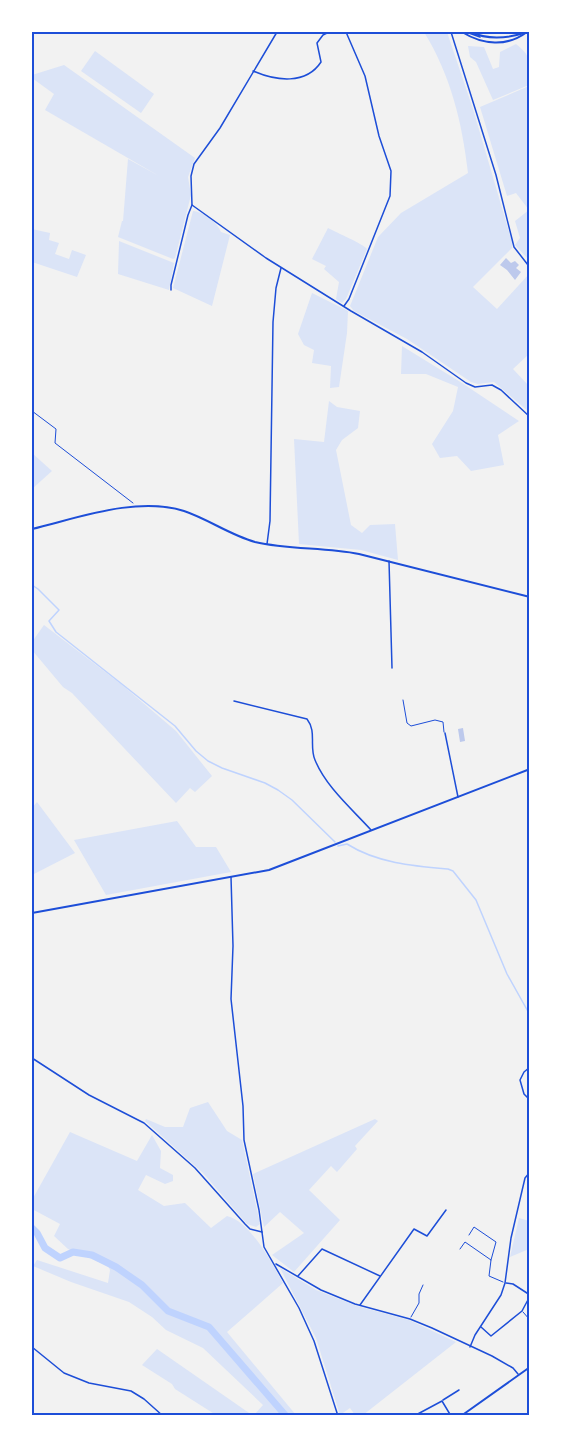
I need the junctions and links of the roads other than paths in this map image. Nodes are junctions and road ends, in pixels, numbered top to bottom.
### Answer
1 (277, 32) edge
2 (329, 32) edge
3 (346, 32) edge
4 (451, 32) edge
5 (466, 32) edge
6 (527, 32) edge
7 (254, 71) junction
8 (192, 205) junction
9 (528, 266) dead end
10 (281, 267) junction
11 (171, 290) dead end
12 (344, 306) junction
13 (530, 417) edge
14 (32, 530) edge
15 (267, 544) junction
16 (389, 561) junction
17 (530, 597) edge
18 (392, 668) dead end
19 (403, 700) dead end
20 (234, 701) dead end
21 (445, 734) joint
22 (530, 769) edge
23 (458, 797) junction
24 (372, 831) junction
25 (231, 876) junction
26 (32, 913) edge
27 (32, 1058) edge
28 (530, 1067) edge
29 (530, 1100) edge
30 (530, 1172) edge
31 (446, 1210) dead end
32 (262, 1232) junction
33 (469, 1235) dead end
34 (460, 1249) dead end
35 (491, 1260) junction
36 (275, 1264) junction
37 (380, 1276) junction
38 (297, 1277) junction
39 (505, 1283) junction
40 (423, 1285) dead end
41 (530, 1295) edge
42 (359, 1305) junction
43 (522, 1311) junction
44 (410, 1319) junction
45 (530, 1320) edge
46 (481, 1327) junction
47 (32, 1347) edge
48 (470, 1347) junction
49 (530, 1367) edge
50 (518, 1375) junction
51 (459, 1390) dead end
52 (442, 1401) junction
53 (163, 1416) edge
54 (338, 1416) edge
55 (414, 1416) edge
56 (451, 1416) edge
57 (460, 1416) edge

1 - 7 street
2 - 7 street
3 - 12 street
4 - 9 street
5 - 6 main road
5 - 6 main road
7 - 8 street
8 - 10 street
8 - 11 street
10 - 12 street
10 - 15 street
12 - 13 street
14 - 15 main road
15 - 16 main road
16 - 17 main road
16 - 18 street
19 - 21 lane
20 - 24 street
21 - 23 street
22 - 23 main road
23 - 24 main road
24 - 25 main road
25 - 26 main road
25 - 32 street
27 - 32 street
28 - 29 street
30 - 39 street
31 - 37 street
32 - 36 street
33 - 35 lane
34 - 35 lane
35 - 39 lane
36 - 38 street
36 - 54 street
37 - 38 street
37 - 42 street
38 - 42 street
39 - 41 street
39 - 46 street
40 - 44 lane
41 - 43 street
42 - 44 street
43 - 45 lane
43 - 46 street
44 - 48 street
46 - 48 street
47 - 53 street
48 - 50 street
49 - 50 main road
50 - 57 main road
51 - 52 street
52 - 55 street
52 - 56 street

